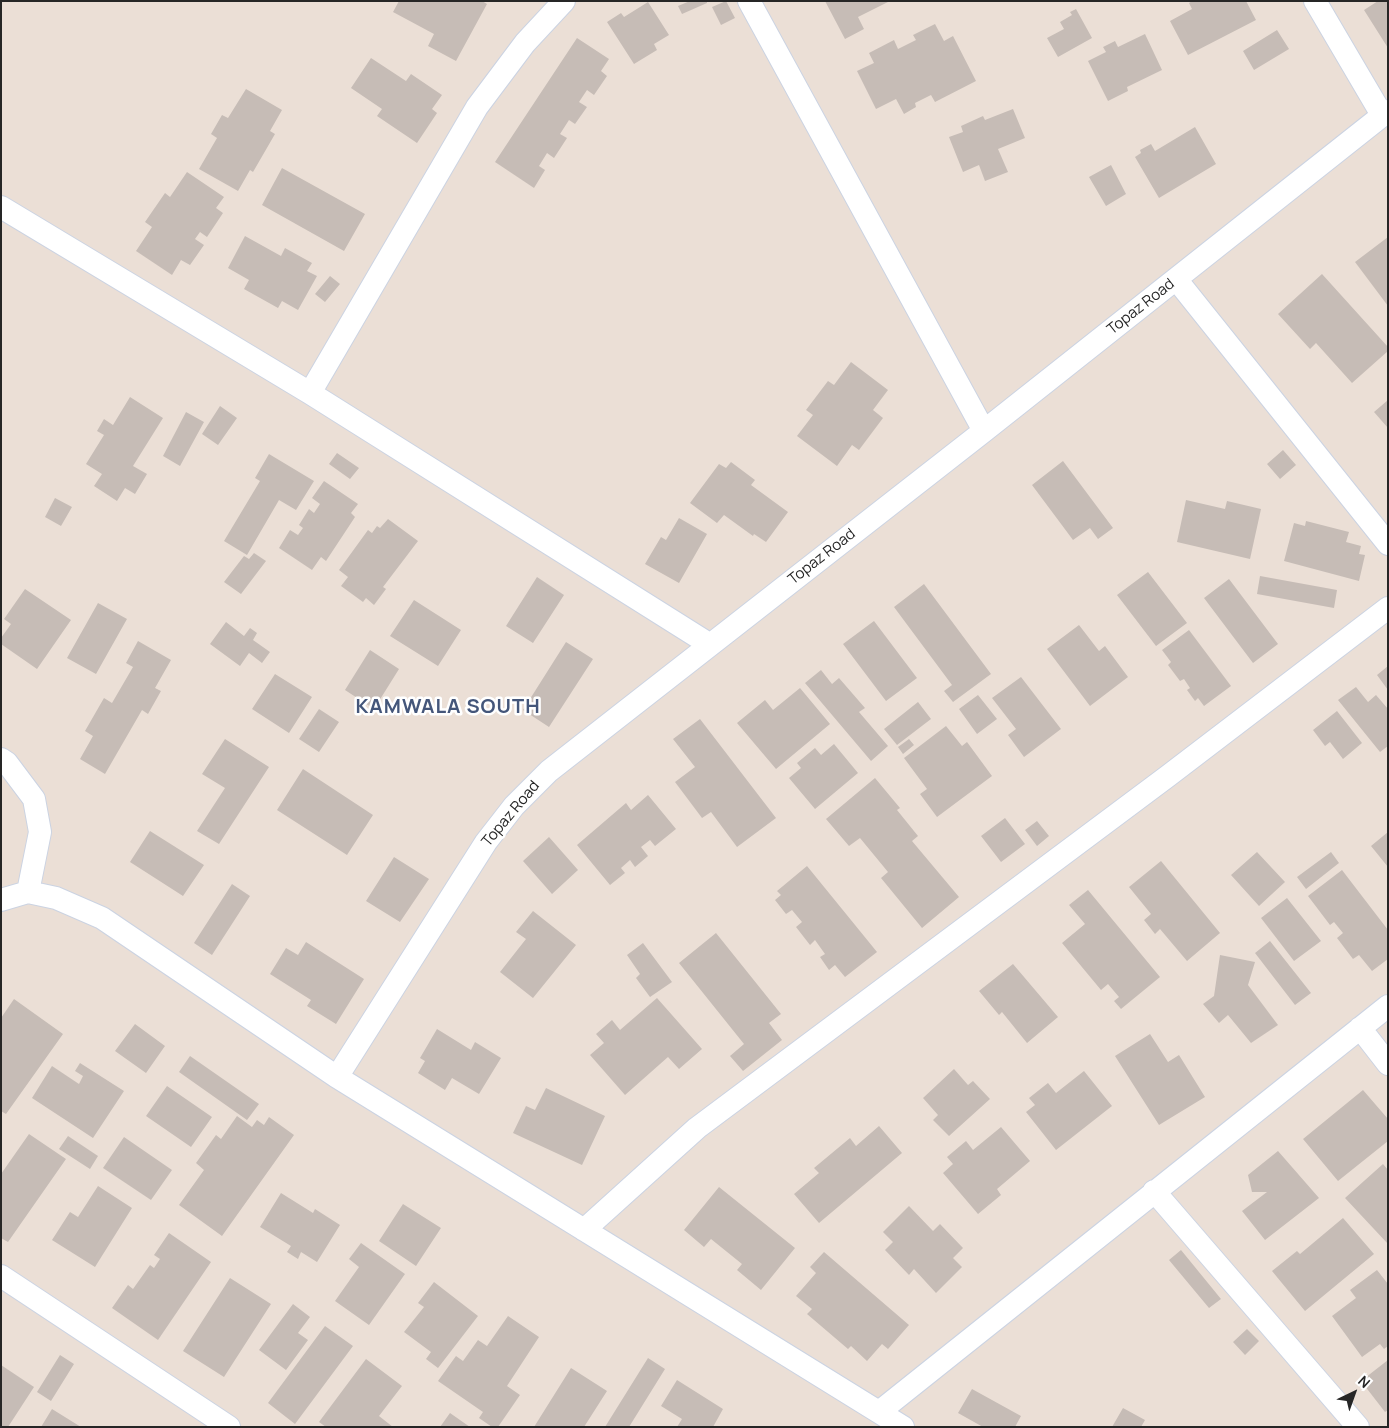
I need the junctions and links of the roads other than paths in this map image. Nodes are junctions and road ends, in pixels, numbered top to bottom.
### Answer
1 (564, 1) edge
2 (749, 1) edge
3 (1315, 1) edge
4 (1385, 113) edge
5 (1, 207) edge
6 (1176, 279) junction
7 (310, 393) junction
8 (984, 431) junction
9 (1388, 544) edge
10 (1388, 608) edge
11 (710, 644) junction
12 (1, 759) edge
13 (28, 892) junction
14 (1, 900) edge
15 (1388, 1006) edge
16 (1360, 1028) junction
17 (1388, 1064) edge
18 (337, 1076) junction
19 (1154, 1191) junction
20 (584, 1230) junction
21 (1, 1276) edge
22 (879, 1412) junction
23 (229, 1427) edge
24 (903, 1427) edge
25 (1358, 1427) edge

1 - 7 street
2 - 8 street
3 - 4 street
4 - 6 street, Topaz Road
5 - 7 street
6 - 8 street, Topaz Road
6 - 9 street
7 - 11 street
8 - 11 street, Topaz Road
10 - 20 street
11 - 18 street, Topaz Road
12 - 13 street
13 - 14 street
13 - 18 street
15 - 16 street
16 - 17 street
16 - 19 street
18 - 20 street
19 - 22 street
19 - 25 street
20 - 22 street
21 - 23 street
22 - 24 street

